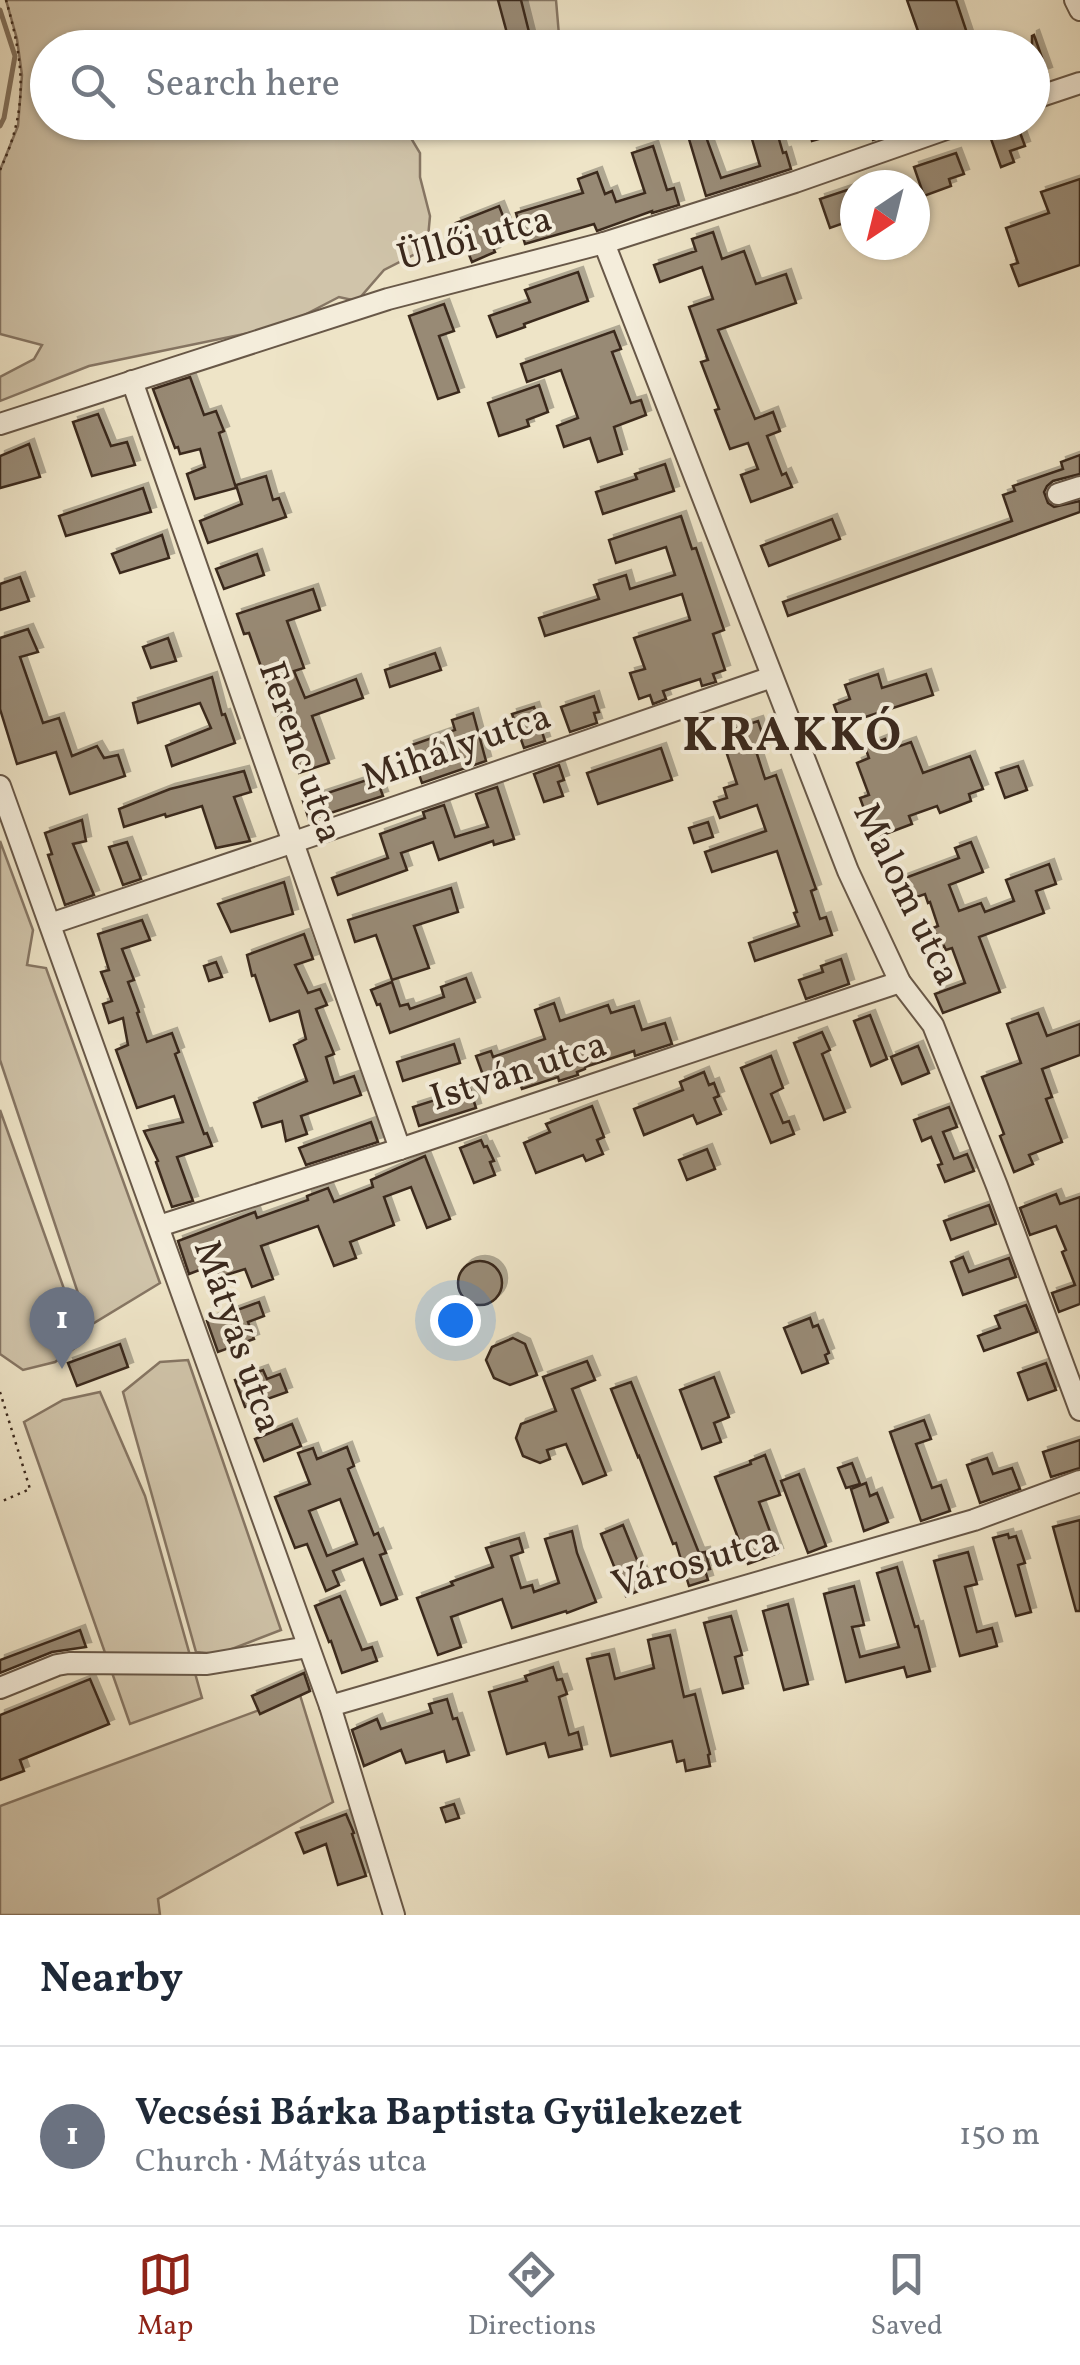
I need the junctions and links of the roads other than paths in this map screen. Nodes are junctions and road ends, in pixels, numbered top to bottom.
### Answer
1 (1075, 0) edge
2 (1080, 10) edge
3 (1080, 83) edge
4 (1050, 94) edge
5 (915, 140) edge
6 (604, 243) junction
7 (132, 382) junction
8 (0, 424) edge
9 (1080, 486) edge
10 (1058, 494) dead end
11 (772, 677) junction
12 (0, 786) edge
13 (294, 842) junction
14 (50, 924) junction
15 (900, 982) junction
16 (400, 1149) junction
17 (159, 1226) junction
18 (1080, 1410) edge
19 (1080, 1481) edge
20 (308, 1647) junction
21 (0, 1688) edge
22 (330, 1706) junction
23 (394, 1915) edge

1 - 2 street
3 - 4 street
5 - 6 street, Üllői utca
6 - 7 street, Üllői utca
6 - 11 street, Malom utca
7 - 8 street, Üllői utca
7 - 13 street, Ferenc utca
9 - 10 street
11 - 13 street, Mihály utca
11 - 15 street, Malom utca
12 - 14 street, Mátyás utca
13 - 14 street, Mihály utca
13 - 16 street, Ferenc utca
14 - 17 street, Mátyás utca
15 - 16 street, István utca
15 - 18 street, Malom utca
16 - 17 street, István utca
17 - 20 street, Mátyás utca
19 - 22 street, Város utca
20 - 21 street
20 - 22 street, Mátyás utca
22 - 23 street, Mátyás utca

